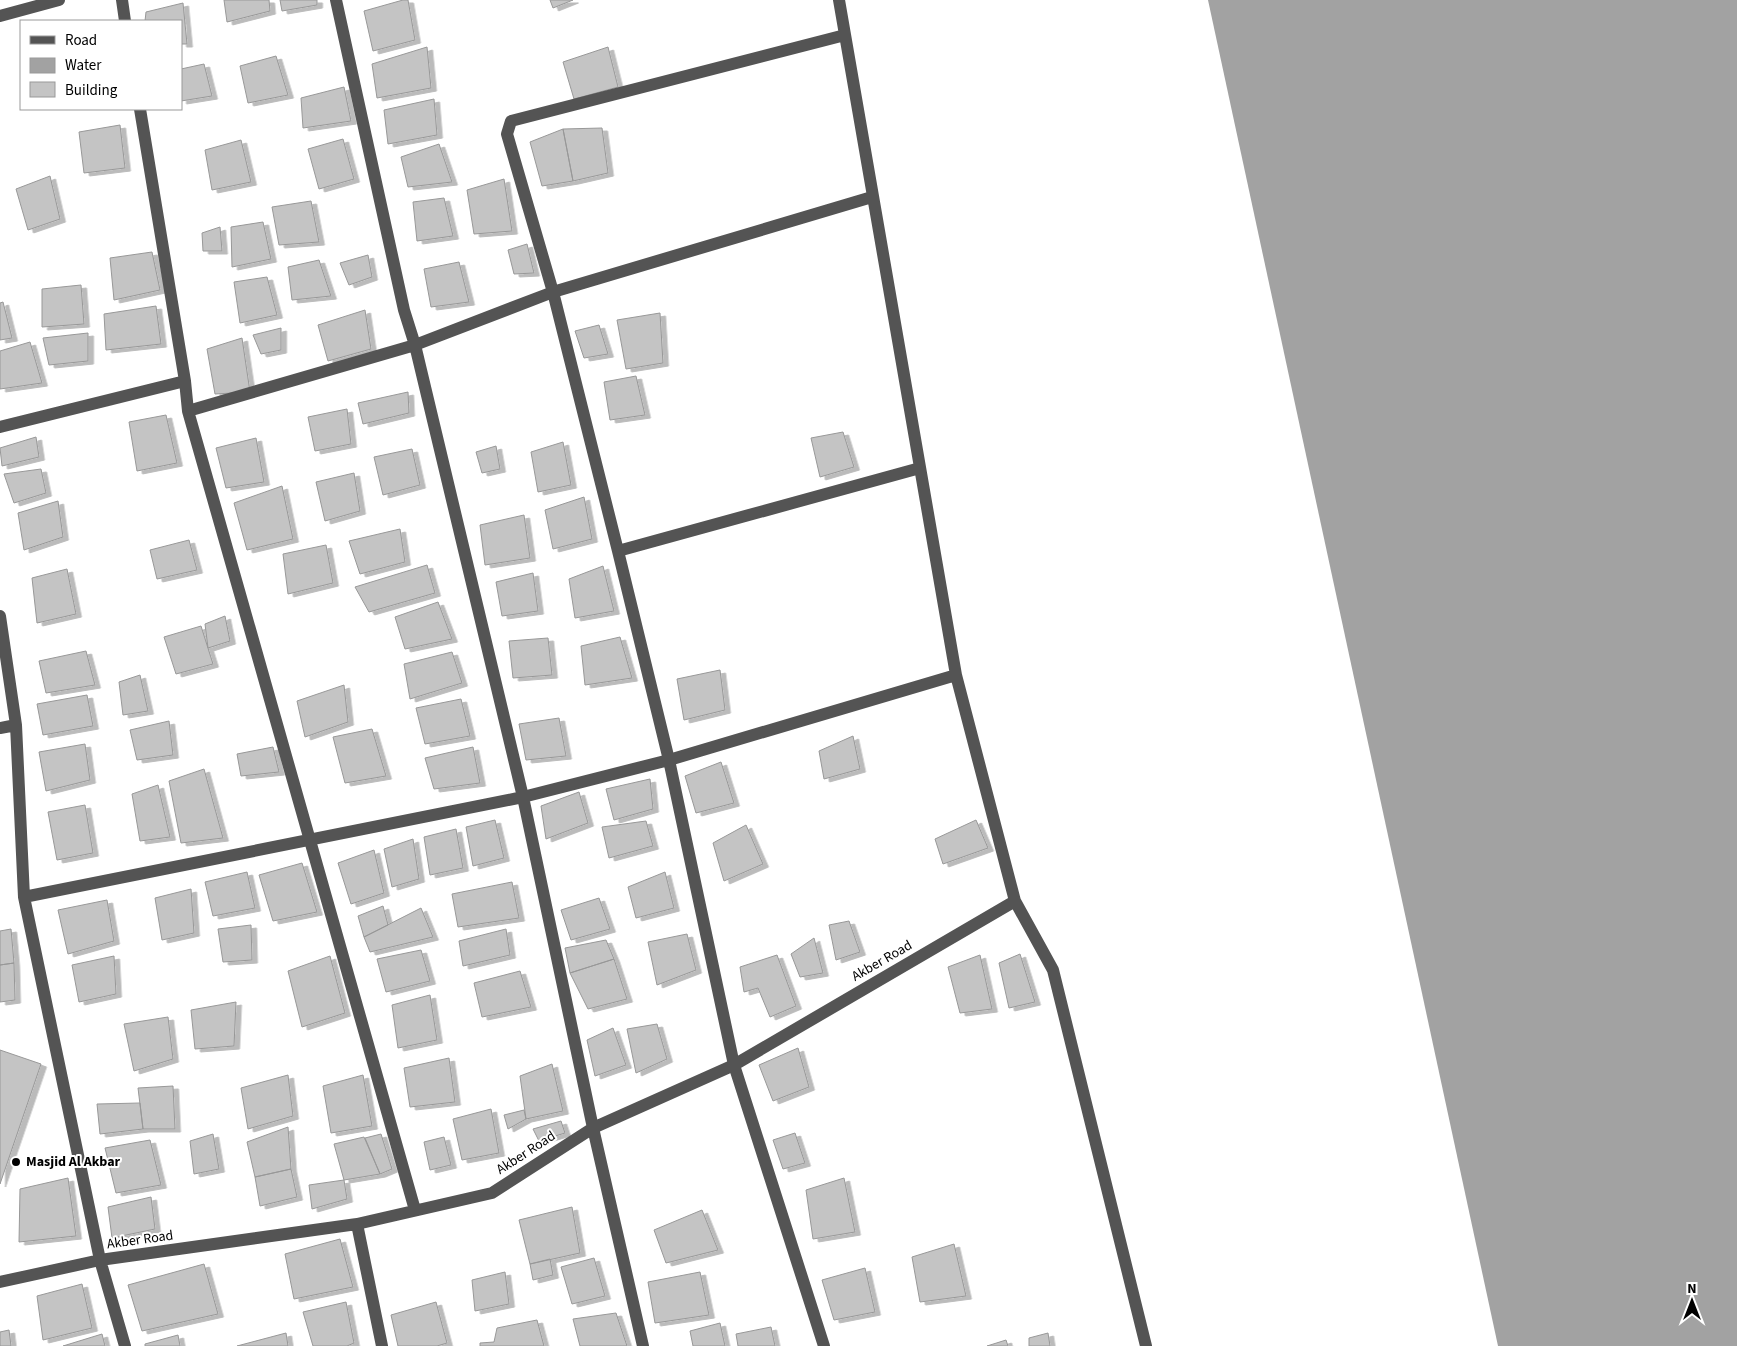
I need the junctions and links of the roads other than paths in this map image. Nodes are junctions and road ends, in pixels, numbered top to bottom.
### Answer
1 (59, 0) edge
2 (122, 0) edge
3 (336, 0) edge
4 (839, 0) edge
5 (0, 16) edge
6 (125, 20) edge
7 (845, 35) junction
8 (140, 110) edge
9 (872, 197) junction
10 (553, 292) junction
11 (415, 345) junction
12 (185, 381) junction
13 (188, 411) junction
14 (0, 427) edge
15 (920, 468) junction
16 (618, 551) junction
17 (0, 616) edge
18 (956, 676) junction
19 (16, 725) junction
20 (0, 728) edge
21 (669, 760) junction
22 (523, 797) junction
23 (310, 840) junction
24 (24, 897) junction
25 (1015, 901) junction
26 (734, 1065) junction
27 (593, 1128) junction
28 (415, 1210) junction
29 (357, 1224) junction
30 (100, 1260) junction
31 (0, 1282) edge
32 (125, 1346) edge
33 (382, 1346) edge
34 (643, 1346) edge
35 (824, 1346) edge
36 (1146, 1346) edge

1 - 5 street
2 - 6 street
3 - 11 street
4 - 7 street
7 - 9 street
7 - 10 street
8 - 12 street
9 - 10 street
9 - 15 street
10 - 11 street
10 - 16 street
11 - 13 street
11 - 22 street
12 - 13 street
12 - 14 street
13 - 23 street
15 - 16 street
15 - 18 street
16 - 21 street
17 - 19 street
18 - 21 street
18 - 25 street
19 - 20 street
19 - 24 street
21 - 22 street
21 - 26 street
22 - 23 street
22 - 27 street
23 - 24 street
23 - 28 street
24 - 30 street
25 - 26 street, Akber Road
25 - 36 street
26 - 27 street, Akber Road
26 - 35 street
27 - 28 street, Akber Road
27 - 34 street
28 - 29 street, Akber Road
29 - 30 street, Akber Road
29 - 33 street
30 - 31 street, Akber Road
30 - 32 street

